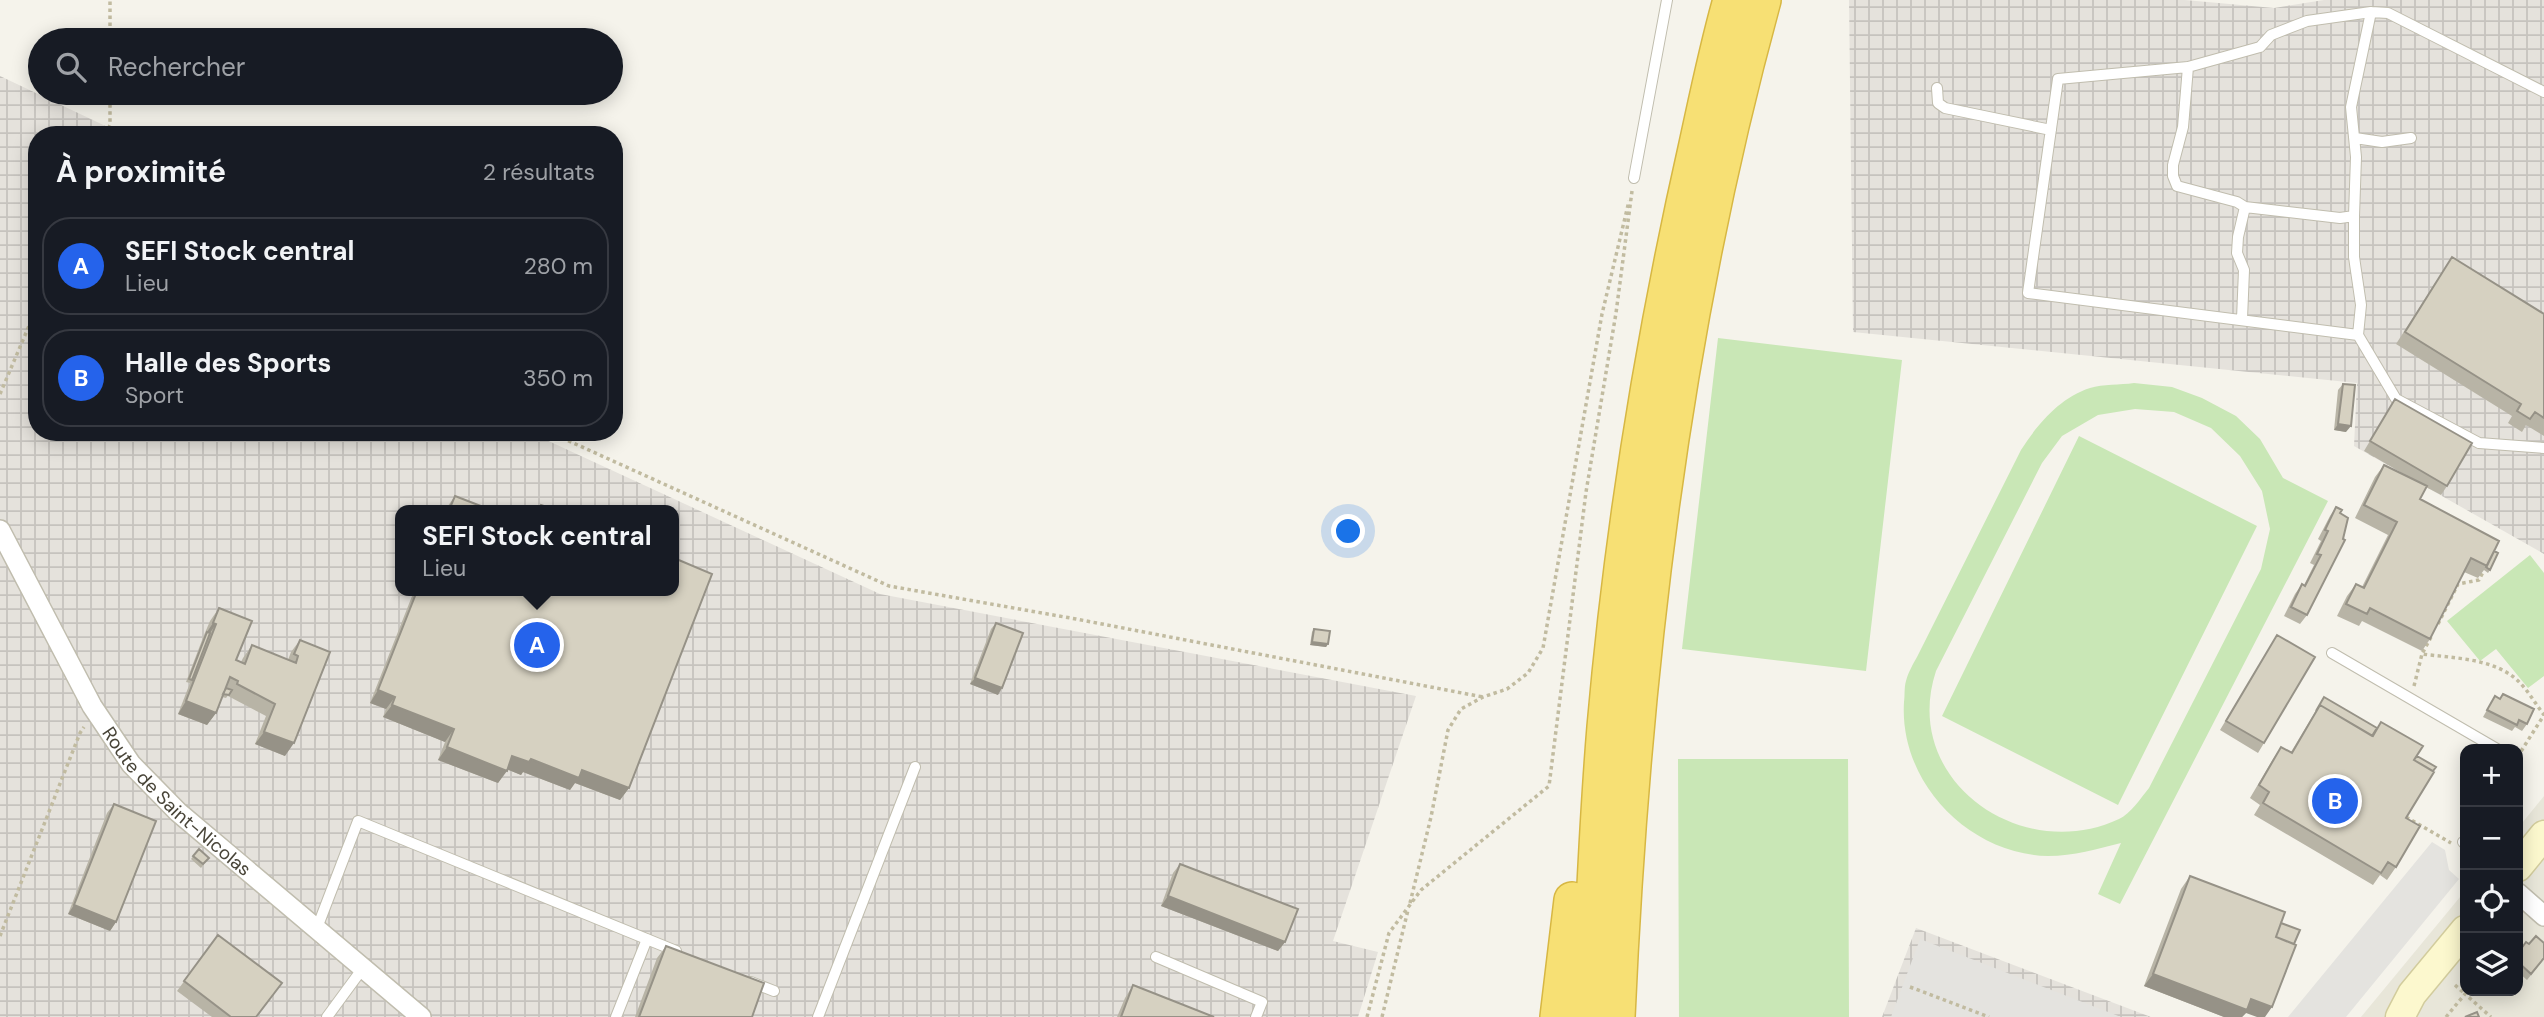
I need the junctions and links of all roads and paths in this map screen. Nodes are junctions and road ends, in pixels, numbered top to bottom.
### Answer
1 (110, 0) edge
2 (1667, 0) edge
3 (1731, 0) edge
4 (1763, 0) edge
5 (2371, 12) junction
6 (110, 28) edge
7 (2188, 67) junction
8 (1937, 88) dead end
9 (2544, 92) edge
10 (110, 105) edge
11 (110, 126) edge
12 (2051, 130) junction
13 (2355, 138) junction
14 (2411, 138) dead end
15 (1634, 178) junction
16 (2245, 207) junction
17 (2354, 216) junction
18 (2242, 319) junction
19 (28, 328) edge
20 (2358, 335) junction
21 (0, 394) edge
22 (570, 441) edge
23 (2544, 447) edge
24 (0, 530) edge
25 (2483, 572) edge
26 (2332, 653) dead end
27 (2422, 654) junction
28 (1483, 697) junction
29 (2410, 699) junction
30 (99, 718) junction
31 (1605, 726) junction
32 (2488, 744) edge
33 (2523, 748) edge
34 (915, 767) dead end
35 (2406, 817) edge
36 (2544, 835) edge
37 (2460, 843) edge
38 (2523, 861) edge
39 (2523, 897) edge
40 (1622, 906) junction
41 (1409, 907) junction
42 (2544, 916) edge
43 (317, 928) junction
44 (2463, 933) edge
45 (0, 936) edge
46 (647, 939) junction
47 (685, 955) edge
48 (1156, 957) dead end
49 (363, 968) junction
50 (736, 975) edge
51 (2455, 985) dead end
52 (1910, 986) dead end
53 (2460, 990) edge
54 (774, 991) dead end
55 (2463, 996) edge
56 (2467, 996) edge
57 (2406, 1005) edge
58 (327, 1017) edge
59 (421, 1017) edge
60 (616, 1017) edge
61 (818, 1017) edge
62 (1256, 1017) edge
63 (1367, 1017) edge
64 (1382, 1017) edge
65 (1558, 1017) edge
66 (1589, 1017) edge
67 (1617, 1017) edge
68 (1635, 1017) edge
69 (1989, 1017) edge
70 (2382, 1017) edge
71 (2446, 1017) edge
72 (2491, 1017) edge

1 - 6 path
2 - 15 lane
3 - 31 highway
4 - 40 highway
5 - 7 lane
5 - 9 lane
5 - 13 lane
7 - 12 lane
7 - 16 lane
8 - 12 lane
10 - 11 path
12 - 18 lane
13 - 14 lane
13 - 17 lane
15 - 28 path
15 - 41 path
16 - 17 lane
16 - 18 lane
17 - 20 lane
18 - 20 lane
19 - 21 path
20 - 23 lane
22 - 28 path
24 - 30 street, Route de Saint-Nicolas
25 - 27 path
26 - 29 lane
27 - 29 path
27 - 33 path
28 - 41 path
29 - 32 lane
30 - 43 street, Route de Saint-Nicolas
30 - 45 path
31 - 65 highway
31 - 66 highway
34 - 61 lane
35 - 37 path
36 - 38 main road
39 - 42 street
40 - 67 highway
40 - 68 highway
41 - 63 path
41 - 64 path
43 - 46 lane
43 - 49 street, Route de Saint-Nicolas
44 - 57 main road
46 - 47 lane
46 - 60 lane
48 - 62 lane
49 - 58 lane
49 - 59 street, Route de Saint-Nicolas
50 - 54 lane
51 - 53 path
52 - 69 path
55 - 71 path
56 - 72 path
57 - 70 main road

